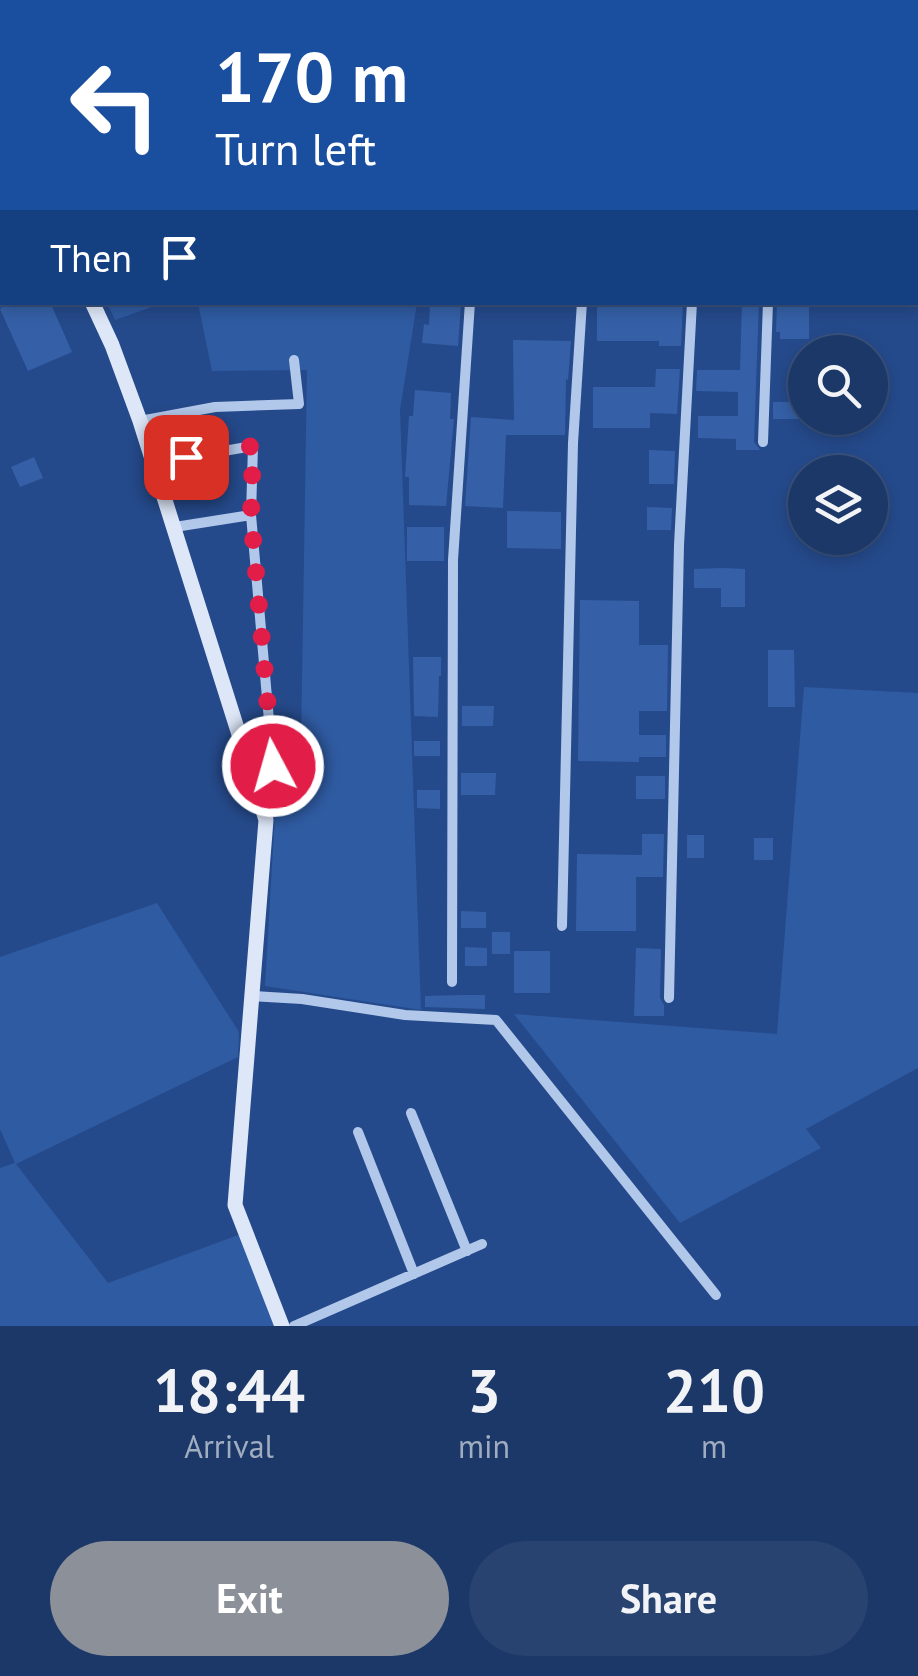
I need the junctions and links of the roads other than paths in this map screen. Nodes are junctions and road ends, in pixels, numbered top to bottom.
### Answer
1 (657, 0) edge
2 (670, 0) edge
3 (93, 305) edge
4 (470, 305) edge
5 (582, 305) edge
6 (692, 305) edge
7 (768, 305) edge
8 (294, 360) dead end
9 (140, 422) junction
10 (763, 442) dead end
11 (153, 463) junction
12 (251, 515) junction
13 (175, 527) junction
14 (258, 794) junction
15 (562, 926) dead end
16 (452, 982) dead end
17 (252, 996) junction
18 (669, 998) dead end
19 (411, 1113) dead end
20 (358, 1132) dead end
21 (482, 1244) dead end
22 (467, 1251) junction
23 (414, 1274) junction
24 (716, 1295) dead end
25 (282, 1326) edge
26 (294, 1326) edge

1 - 2 street
3 - 9 street
4 - 16 street
5 - 15 street
6 - 18 street
7 - 10 street
8 - 9 street
9 - 11 street
11 - 12 street
11 - 13 street
12 - 13 street
12 - 14 street
13 - 14 street
14 - 17 street
17 - 24 street
17 - 25 street
19 - 22 street
20 - 23 street
21 - 22 street
22 - 23 street
23 - 26 street

